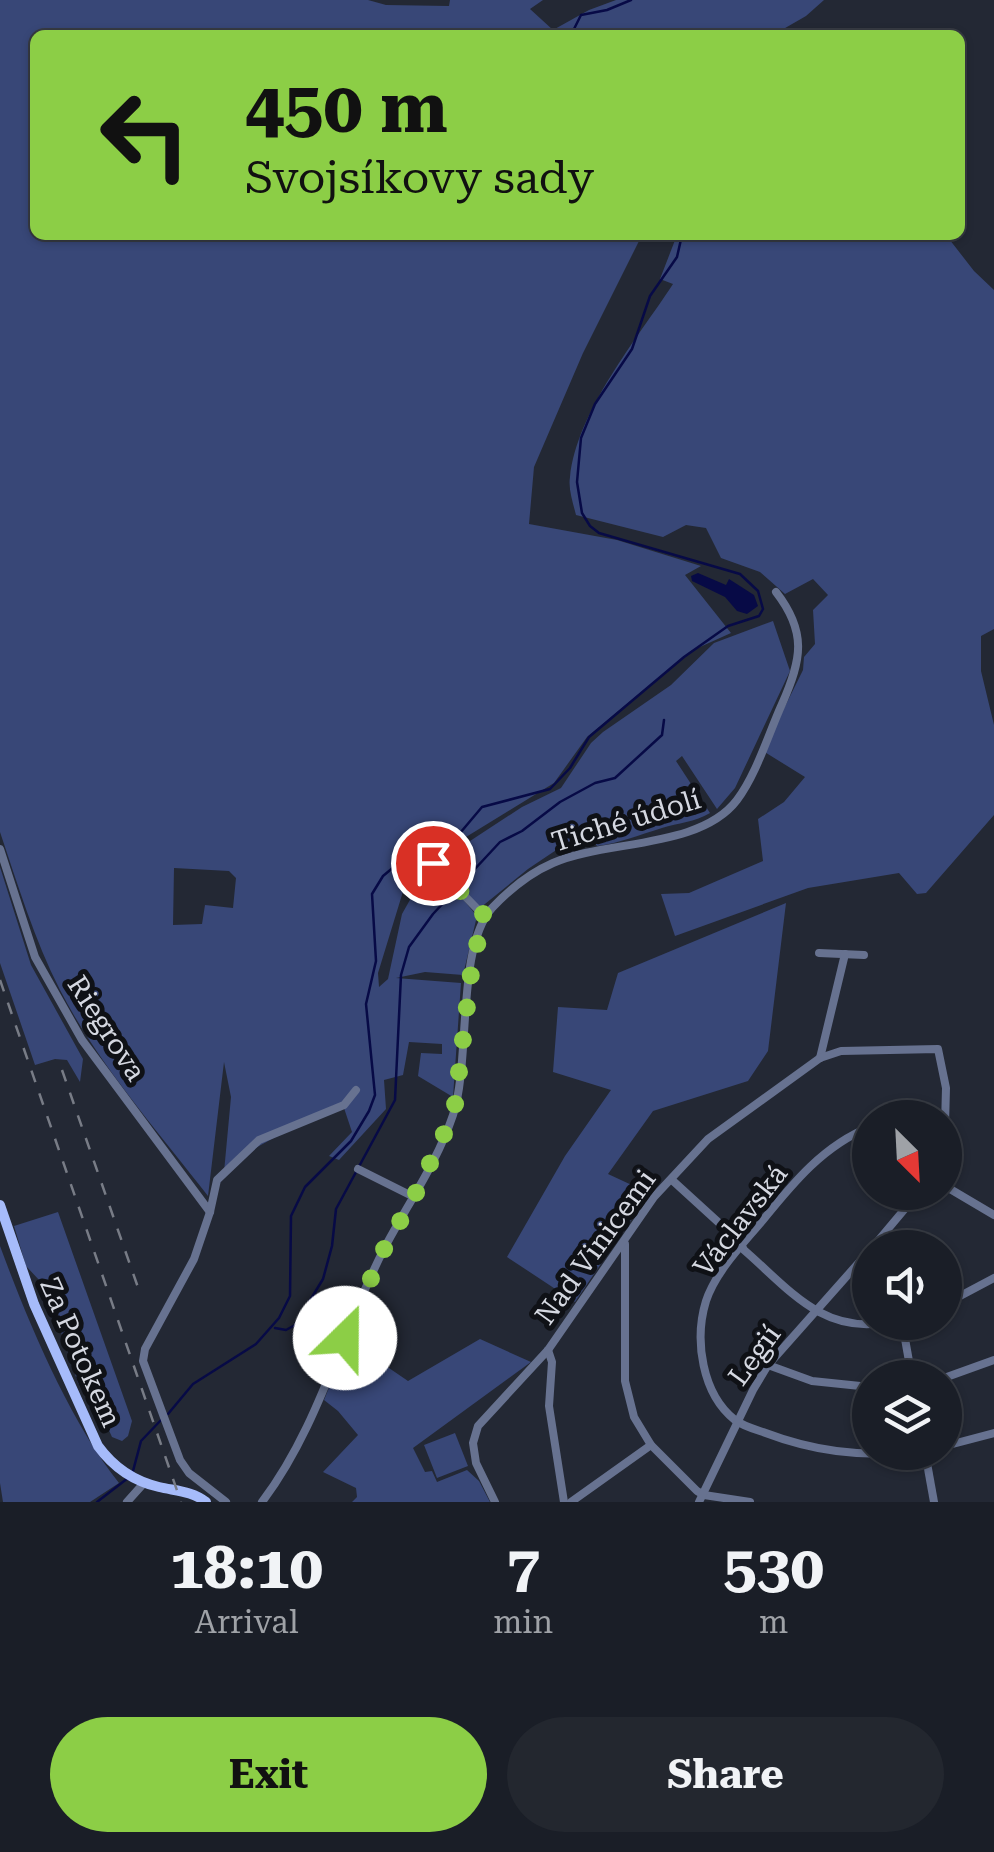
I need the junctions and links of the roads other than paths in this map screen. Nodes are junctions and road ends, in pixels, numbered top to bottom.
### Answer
1 (776, 592) dead end
2 (0, 849) edge
3 (433, 863) dead end
4 (486, 917) junction
5 (819, 952) dead end
6 (845, 954) junction
7 (864, 955) dead end
8 (820, 1058) junction
9 (356, 1090) dead end
10 (946, 1100) edge
11 (852, 1134) edge
12 (358, 1169) dead end
13 (672, 1180) junction
14 (962, 1196) edge
15 (414, 1197) junction
16 (1, 1209) edge
17 (903, 1210) edge
18 (210, 1212) junction
19 (994, 1215) edge
20 (886, 1230) edge
21 (625, 1244) junction
22 (742, 1246) junction
23 (852, 1270) edge
24 (994, 1278) edge
25 (962, 1293) edge
26 (816, 1312) junction
27 (852, 1326) edge
28 (548, 1350) junction
29 (994, 1360) edge
30 (768, 1365) junction
31 (962, 1372) edge
32 (852, 1385) edge
33 (738, 1423) junction
34 (994, 1434) edge
35 (962, 1442) edge
36 (651, 1446) junction
37 (852, 1454) edge
38 (928, 1470) edge
39 (141, 1482) junction
40 (702, 1499) edge
41 (127, 1502) edge
42 (206, 1502) edge
43 (226, 1502) edge
44 (262, 1502) edge
45 (495, 1502) edge
46 (568, 1502) edge
47 (750, 1502) edge
48 (934, 1502) edge

1 - 4 street, Tiché údolí
2 - 18 street, Riegrova
3 - 4 street
4 - 15 street, Tiché údolí
5 - 6 street
6 - 7 street
6 - 8 street
8 - 10 street, Nad Vinicemi
8 - 13 street, Nad Vinicemi
9 - 18 street
11 - 22 street, Václavská
12 - 15 street
13 - 21 street, Nad Vinicemi
13 - 22 street
14 - 19 street
15 - 44 street, Tiché údolí
16 - 39 main road, Za Potokem
17 - 20 street, Legií
18 - 43 street
21 - 28 street, Nad Vinicemi
21 - 36 street
22 - 26 street
22 - 33 street, Václavská
23 - 26 street, Legií
24 - 25 street
26 - 27 street
26 - 30 street, Legií
28 - 45 street, Nad Vinicemi
28 - 46 street
29 - 31 street
30 - 32 street
30 - 33 street, Legií
33 - 37 street
33 - 40 street, Legií
34 - 35 street
36 - 40 street
36 - 46 street
38 - 48 street
39 - 41 street
39 - 42 main road, Za Potokem
40 - 47 street

